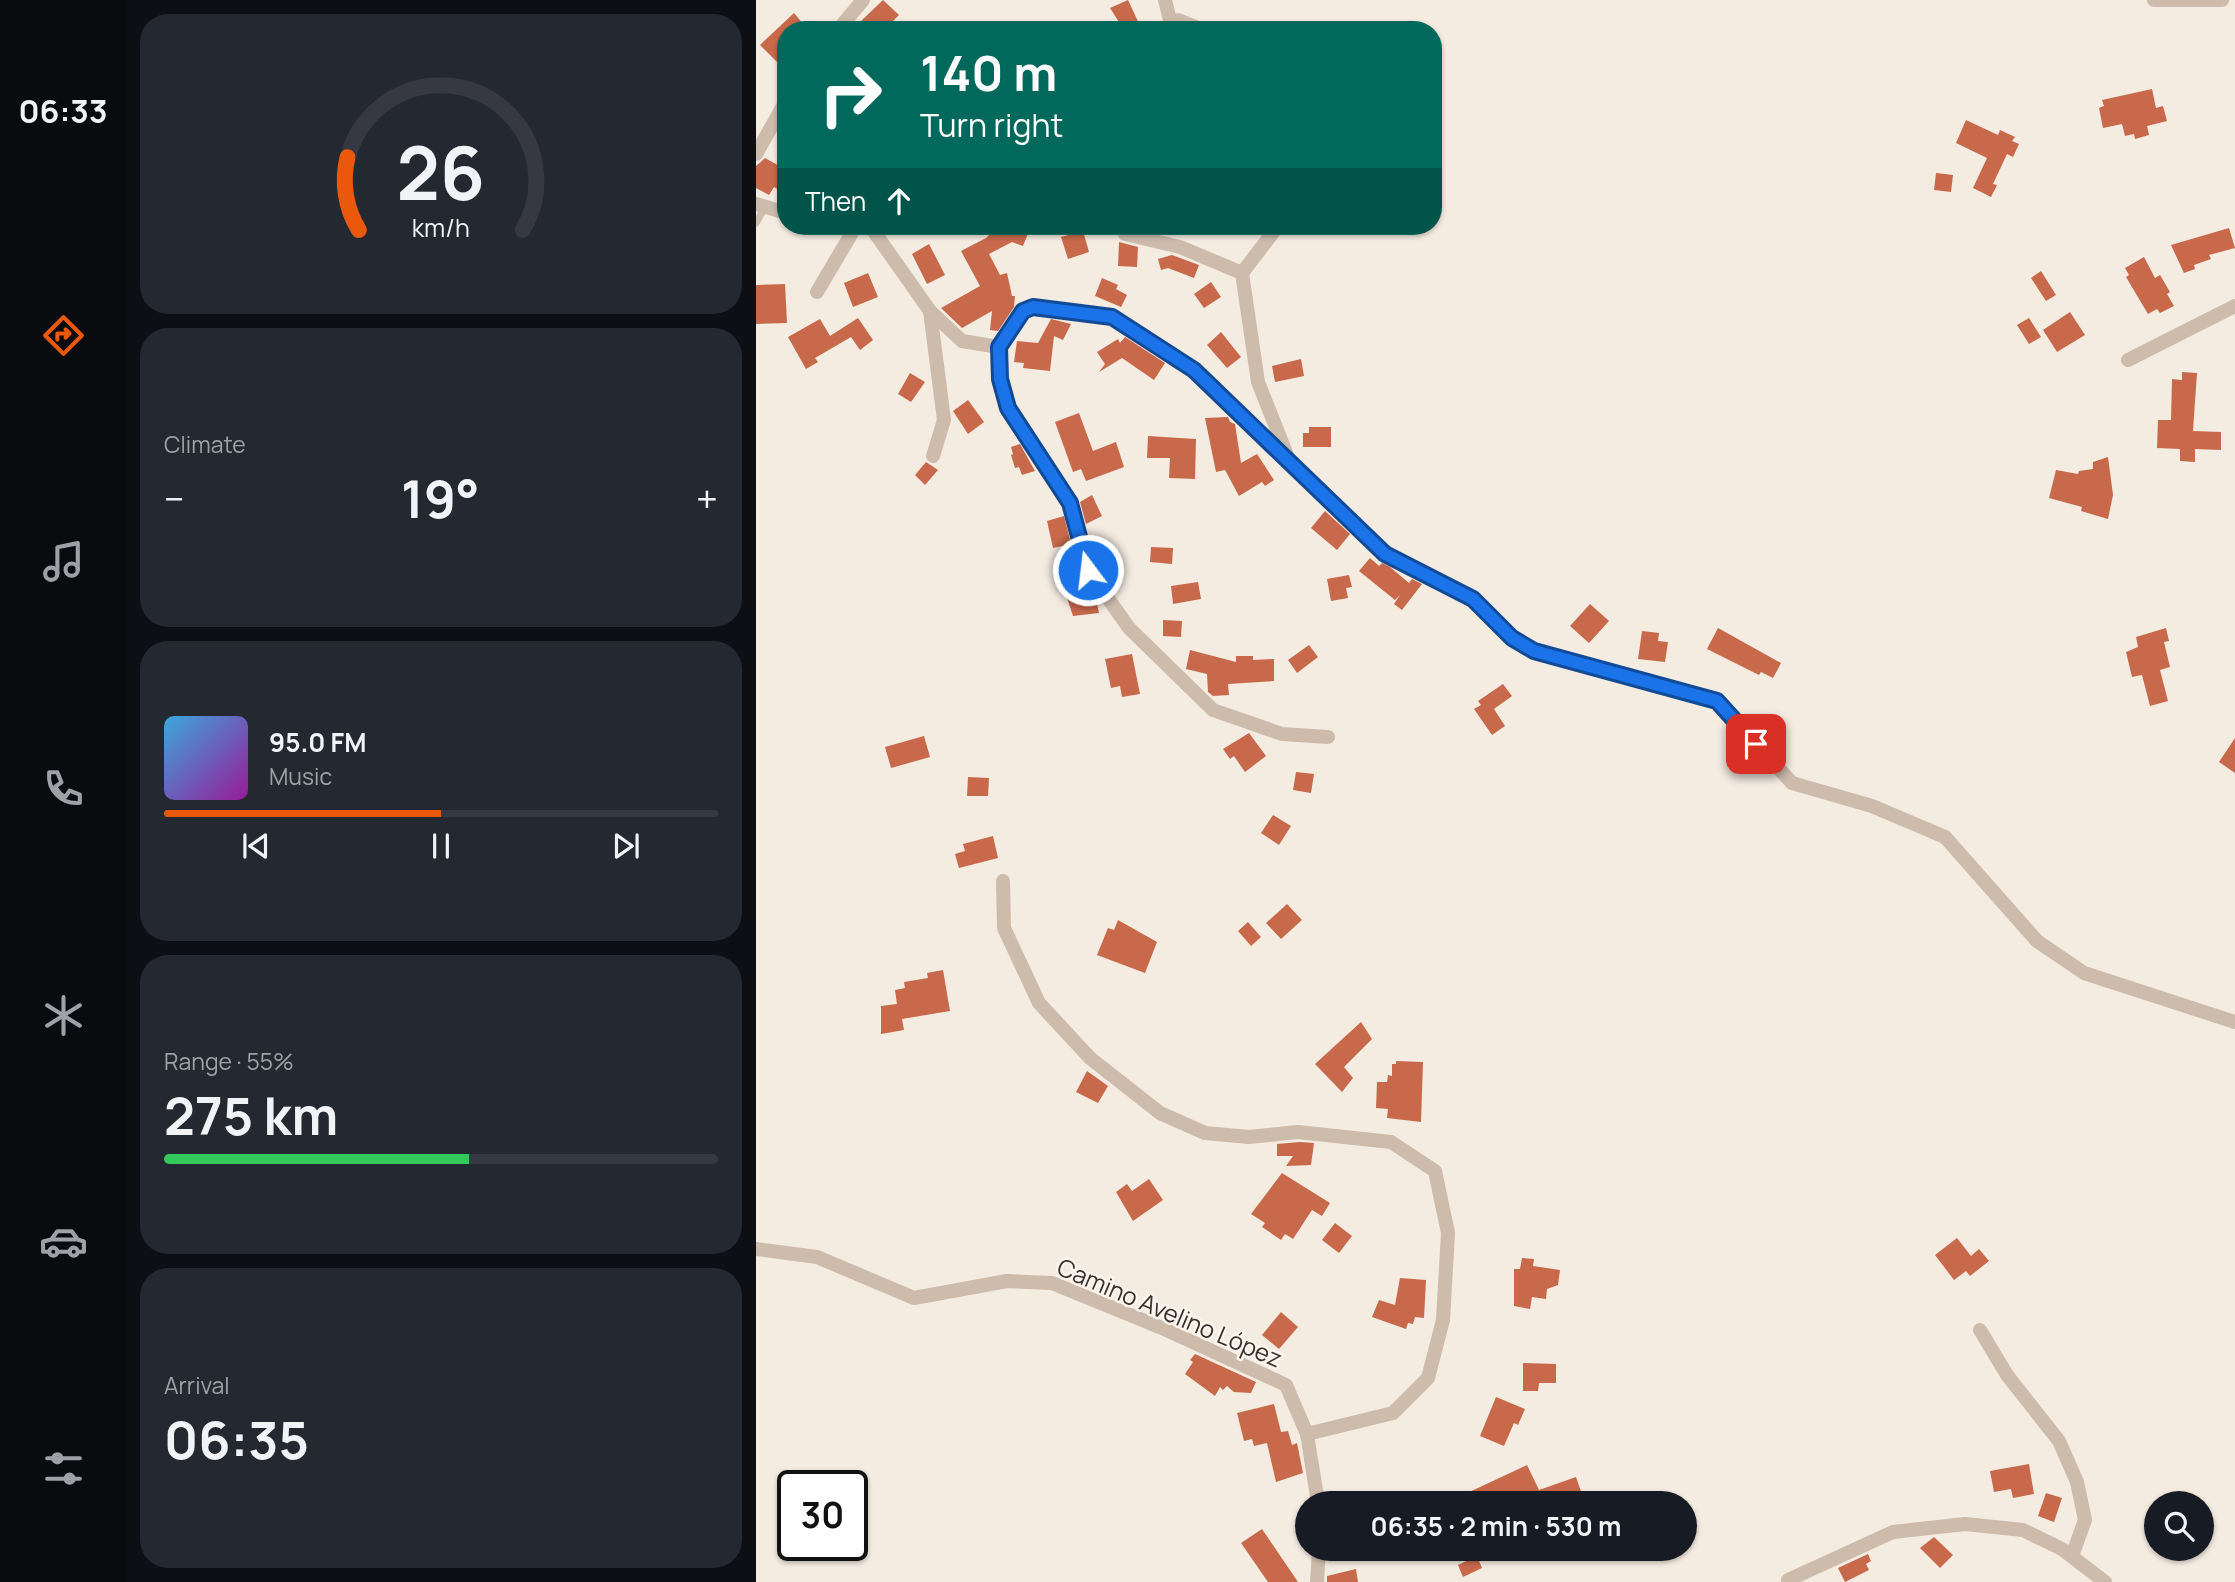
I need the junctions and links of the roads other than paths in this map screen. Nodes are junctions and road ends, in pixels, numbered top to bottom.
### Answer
1 (863, 0) edge
2 (1165, 0) edge
3 (2154, 0) edge
4 (2222, 0) edge
5 (846, 21) edge
6 (1167, 21) edge
7 (777, 117) edge
8 (756, 154) edge
9 (760, 206) edge
10 (777, 211) edge
11 (756, 223) edge
12 (851, 235) edge
13 (876, 235) edge
14 (1129, 235) edge
15 (1271, 235) edge
16 (1242, 273) junction
17 (817, 292) dead end
18 (2235, 306) edge
19 (930, 310) junction
20 (999, 347) junction
21 (2128, 360) dead end
22 (933, 456) dead end
23 (1292, 468) junction
24 (1328, 737) dead end
25 (1003, 881) dead end
26 (2235, 1022) edge
27 (756, 1249) edge
28 (1980, 1330) dead end
29 (1307, 1434) junction
30 (1316, 1491) edge
31 (2072, 1556) junction
32 (1318, 1561) edge
33 (1788, 1580) dead end
34 (1317, 1582) edge
35 (2105, 1582) edge

1 - 5 street
2 - 6 street
3 - 4 street
7 - 8 street
9 - 10 street
9 - 11 lane
12 - 17 street
13 - 19 street
14 - 16 street
15 - 16 street
16 - 23 street
18 - 21 street
19 - 20 street
19 - 22 street
20 - 23 street
20 - 24 street
23 - 26 street
25 - 29 street
27 - 29 street, Camino Avelino López
28 - 31 street
29 - 30 street, Camino Avelino López
31 - 33 street
31 - 35 street
32 - 34 street

